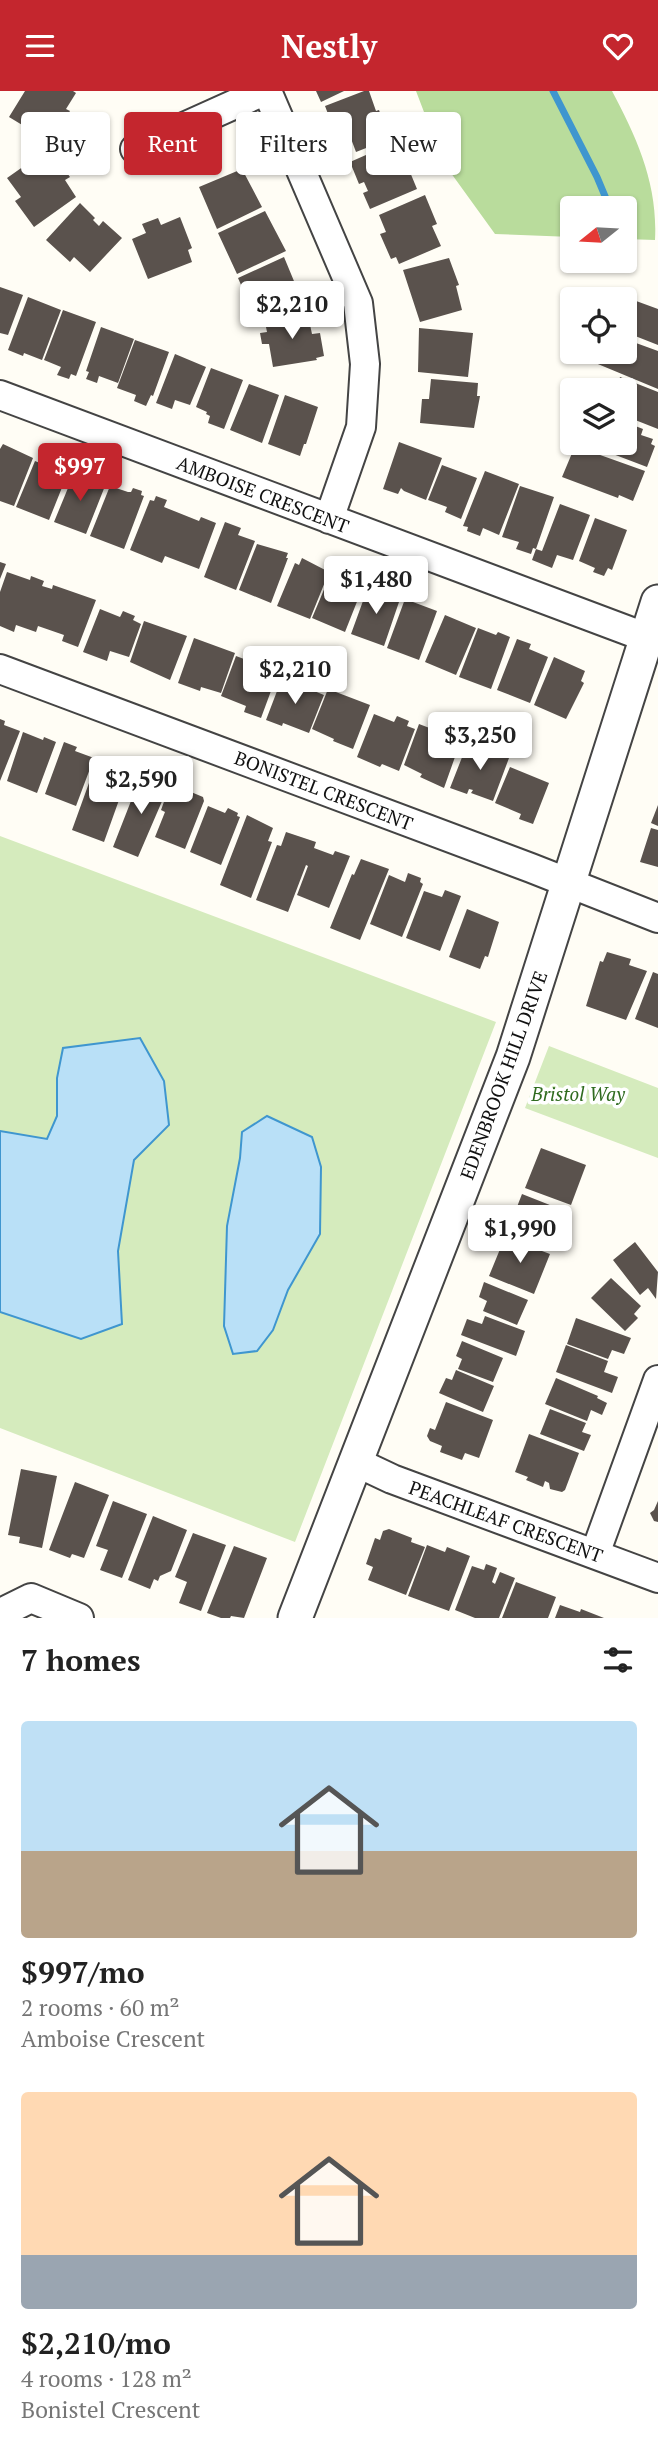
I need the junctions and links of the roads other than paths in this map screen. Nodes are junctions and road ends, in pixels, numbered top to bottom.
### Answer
1 (266, 91) edge
2 (219, 112) edge
3 (0, 395) edge
4 (329, 519) junction
5 (658, 602) edge
6 (645, 637) junction
7 (0, 669) edge
8 (569, 883) junction
9 (658, 918) edge
10 (658, 1380) edge
11 (356, 1461) junction
12 (594, 1553) junction
13 (658, 1578) edge
14 (0, 1616) edge
15 (79, 1618) edge
16 (295, 1618) edge

1 - 2 street
1 - 4 street
3 - 4 street, AMBOISE CRESCENT
4 - 6 street, AMBOISE CRESCENT
5 - 6 street, EDENBROOK HILL DRIVE
6 - 8 street, EDENBROOK HILL DRIVE
7 - 8 street, BONISTEL CRESCENT
8 - 9 street, BONISTEL CRESCENT
8 - 11 street, EDENBROOK HILL DRIVE
10 - 12 street
11 - 12 street, PEACHLEAF CRESCENT
11 - 16 street, EDENBROOK HILL DRIVE
12 - 13 street, PEACHLEAF CRESCENT
14 - 15 street

